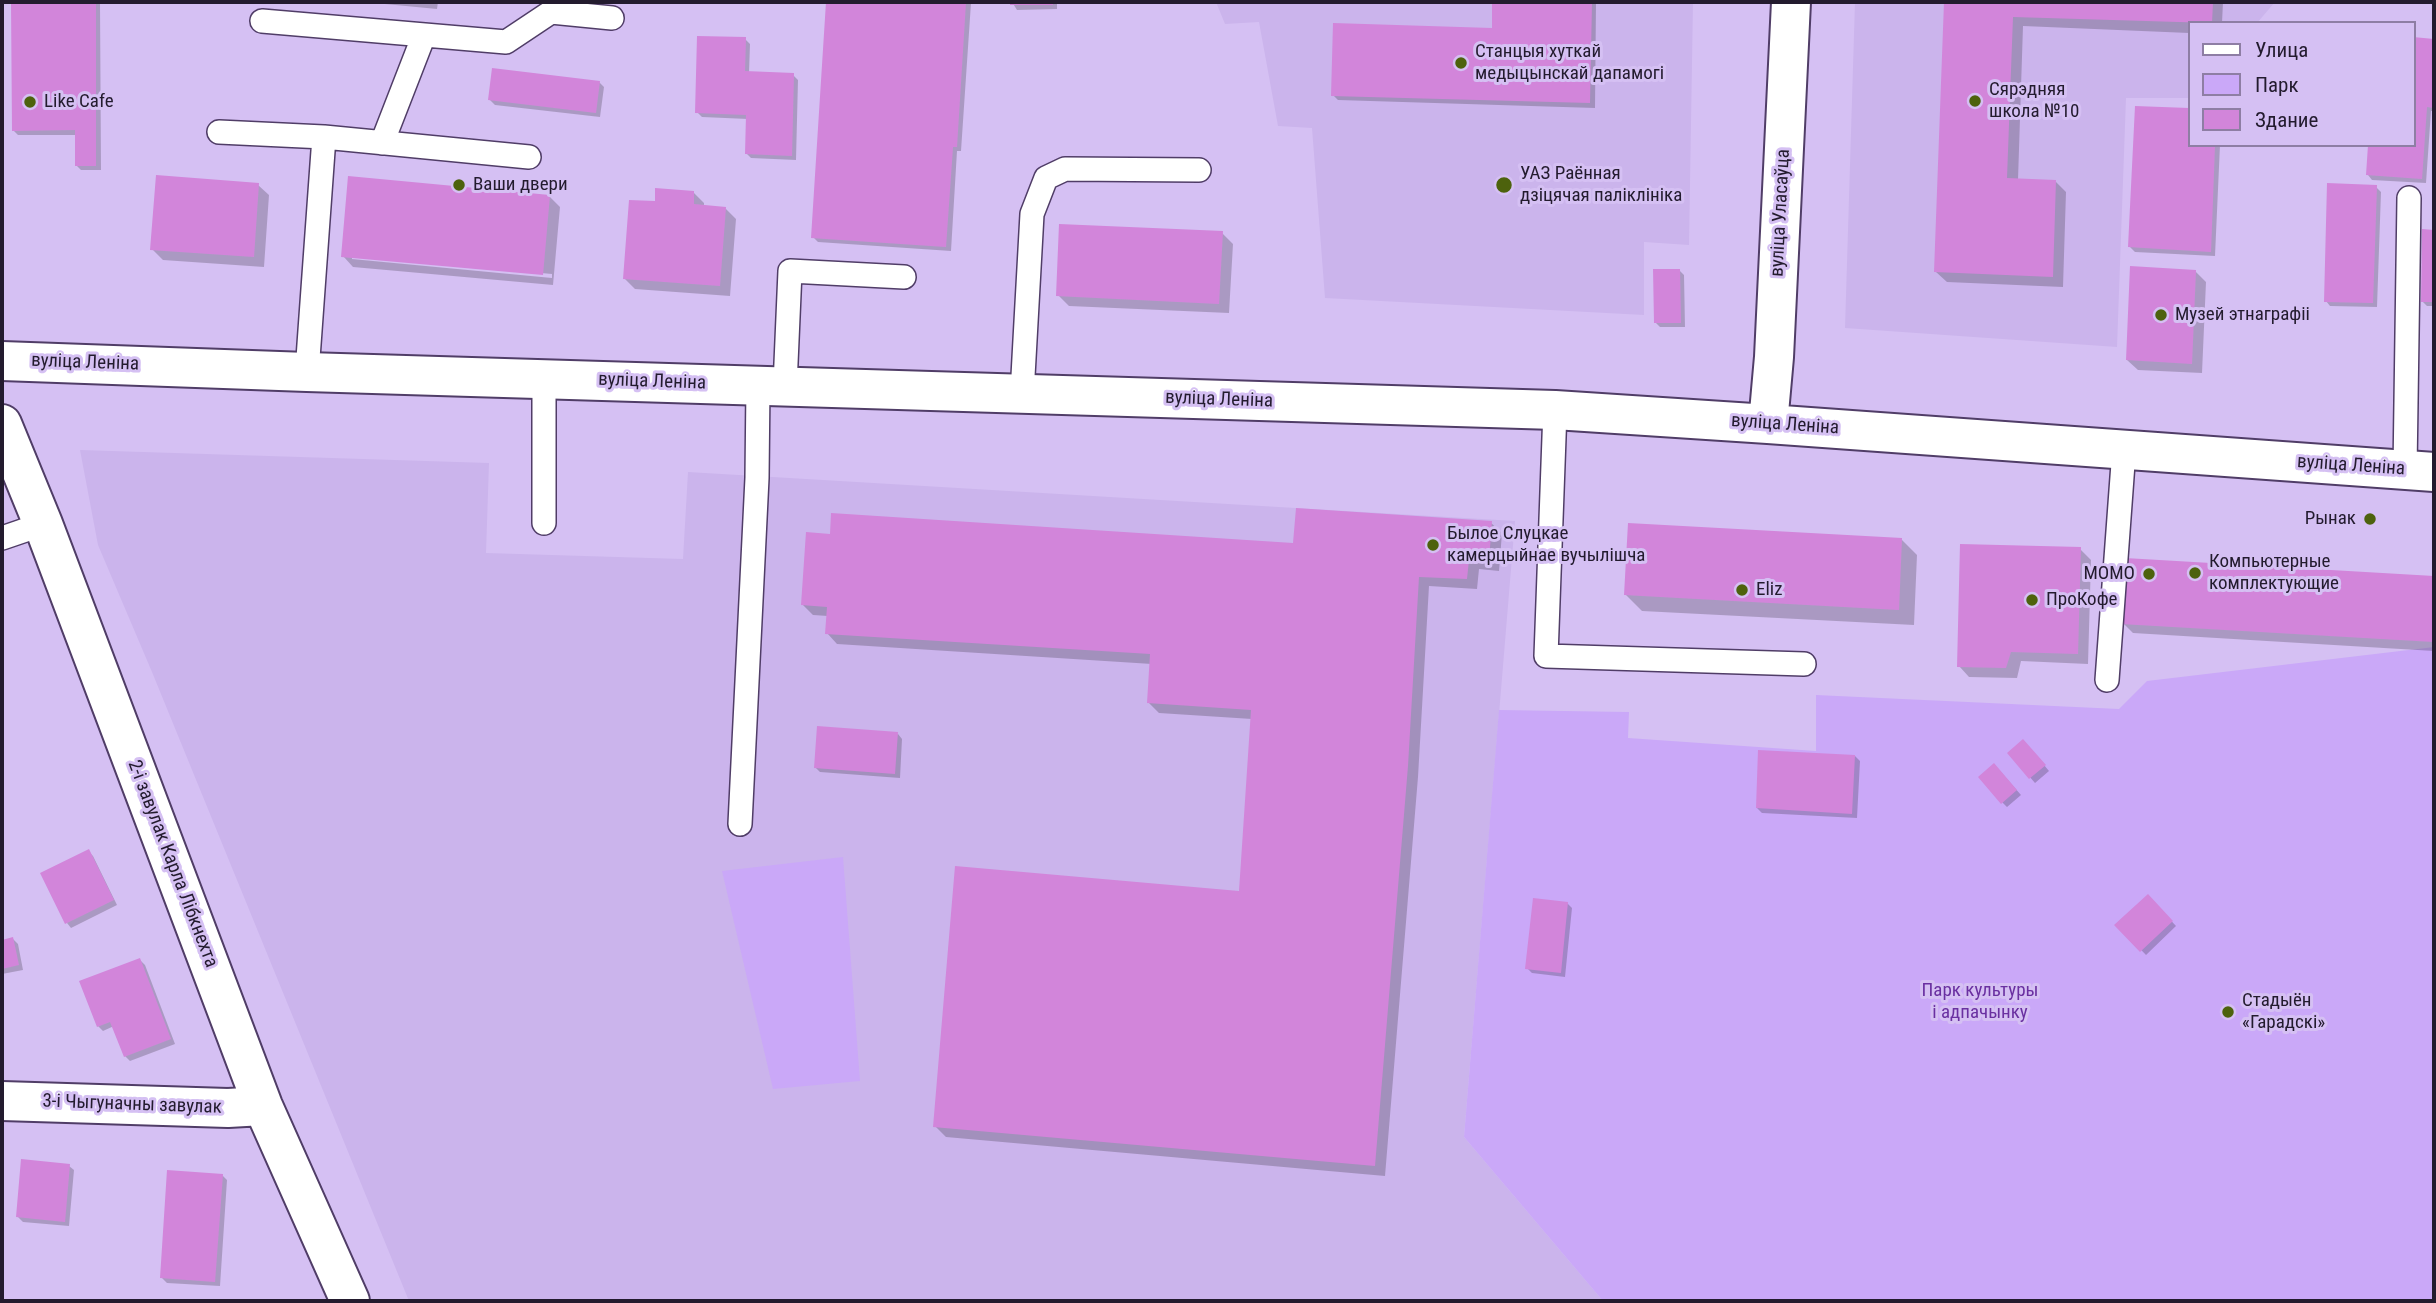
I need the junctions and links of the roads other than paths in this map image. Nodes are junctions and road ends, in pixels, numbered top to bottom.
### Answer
1 (1791, 2) edge
2 (611, 18) dead end
3 (262, 21) dead end
4 (424, 35) junction
5 (219, 132) dead end
6 (324, 137) junction
7 (382, 143) junction
8 (529, 157) dead end
9 (1199, 170) dead end
10 (2409, 198) dead end
11 (904, 277) dead end
12 (2, 360) edge
13 (307, 372) junction
14 (544, 379) junction
15 (772, 386) junction
16 (1022, 394) junction
17 (1555, 410) junction
18 (2, 424) edge
19 (1768, 424) junction
20 (2124, 450) junction
21 (2420, 471) edge
22 (544, 523) dead end
23 (43, 524) junction
24 (2, 538) edge
25 (1804, 664) dead end
26 (2108, 680) dead end
27 (740, 824) dead end
28 (2, 1101) edge
29 (263, 1106) junction
30 (350, 1301) edge

1 - 19 main road, вуліца Уласаўца
2 - 4 lane
3 - 4 lane
4 - 7 lane
5 - 6 lane
6 - 7 lane
6 - 13 lane
7 - 8 lane
9 - 16 lane
10 - 21 lane
11 - 15 lane
12 - 13 main road, вуліца Леніна
13 - 14 main road, вуліца Леніна
14 - 15 main road, вуліца Леніна
14 - 22 lane
15 - 16 main road, вуліца Леніна
15 - 27 lane
16 - 17 main road, вуліца Леніна
17 - 19 main road, вуліца Леніна
17 - 25 lane
18 - 23 main road, 2-і завулак Карла Лібкнехта
19 - 20 main road, вуліца Леніна
20 - 21 main road, вуліца Леніна
20 - 26 lane
23 - 24 lane
23 - 29 main road, 2-і завулак Карла Лібкнехта
28 - 29 main road, 3-і Чыгуначны завулак
29 - 30 main road, 2-і завулак Карла Лібкнехта

